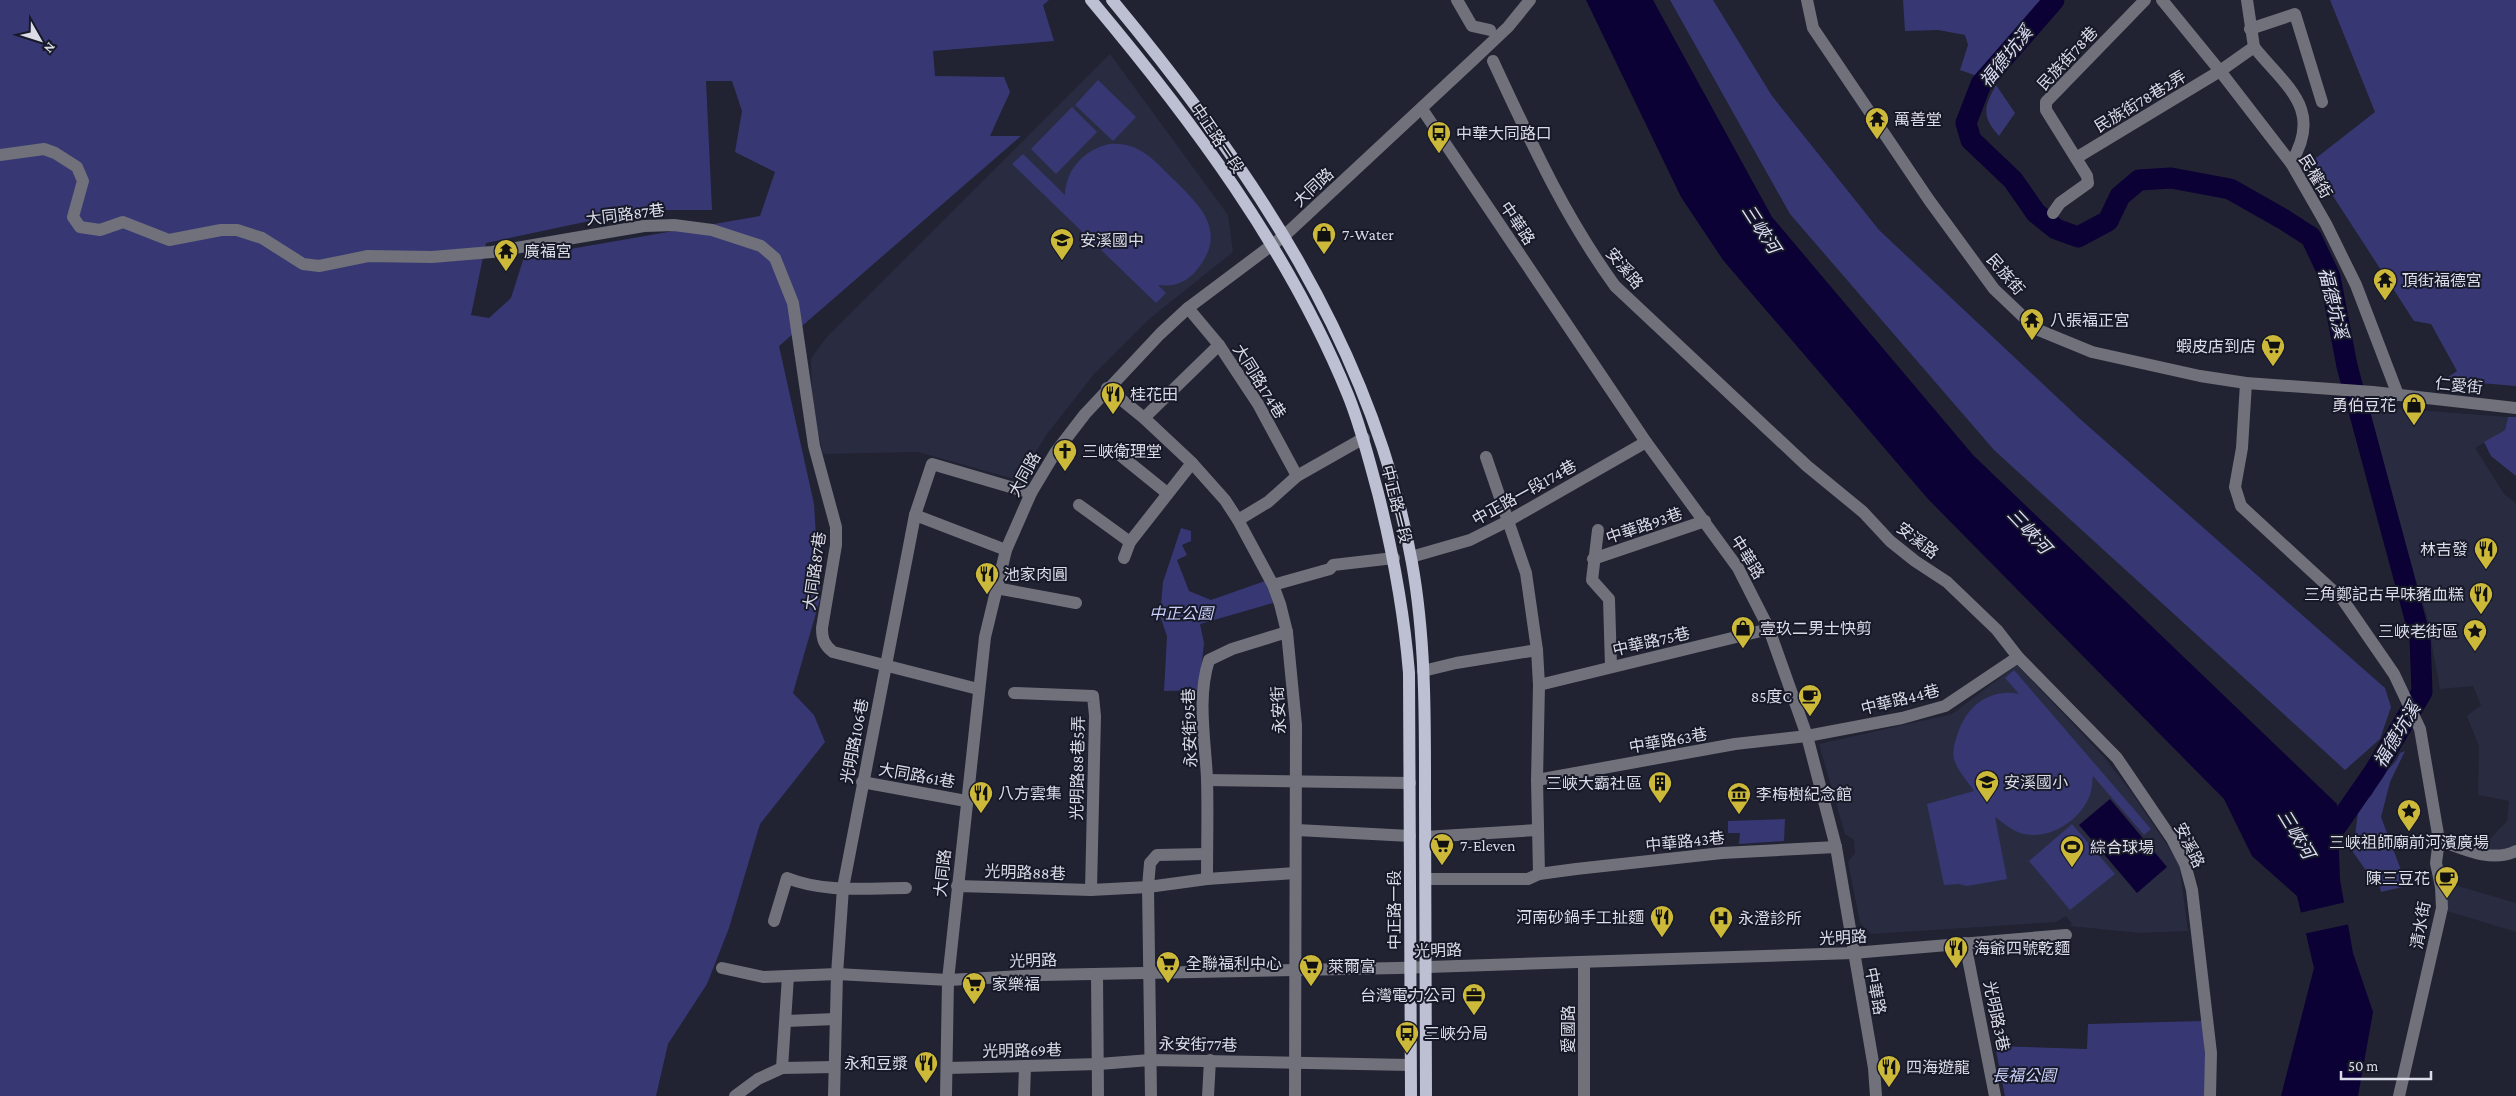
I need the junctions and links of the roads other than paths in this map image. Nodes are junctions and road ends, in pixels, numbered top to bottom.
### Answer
1 (1091, 0) edge
2 (1112, 0) edge
3 (1457, 0) edge
4 (1530, 0) edge
5 (1807, 0) edge
6 (2145, 0) edge
7 (2162, 0) edge
8 (2247, 0) edge
9 (2250, 29) junction
10 (1490, 30) dead end
11 (2254, 47) junction
12 (1493, 61) dead end
13 (2220, 71) junction
14 (2322, 102) dead end
15 (1422, 109) junction
16 (0, 155) edge
17 (2076, 158) junction
18 (2291, 163) junction
19 (2053, 212) dead end
20 (1284, 236) junction
21 (1272, 246) junction
22 (1188, 308) junction
23 (1218, 345) junction
24 (2246, 383) junction
25 (1107, 388) junction
26 (2373, 392) joint
27 (2398, 395) junction
28 (2516, 408) edge
29 (1144, 418) junction
30 (1364, 438) junction
31 (1646, 442) junction
32 (1120, 454) dead end
33 (1486, 457) dead end
34 (1192, 463) junction
35 (1297, 476) junction
36 (1031, 493) junction
37 (1167, 493) junction
38 (1079, 505) dead end
39 (915, 515) junction
40 (1238, 520) junction
41 (1508, 521) junction
42 (1705, 521) junction
43 (1598, 530) dead end
44 (1130, 542) junction
45 (1006, 550) junction
46 (1411, 557) junction
47 (1124, 558) dead end
48 (1394, 558) junction
49 (1593, 559) junction
50 (1273, 585) junction
51 (996, 588) junction
52 (1076, 603) dead end
53 (1769, 629) junction
54 (1287, 632) junction
55 (1537, 650) junction
56 (2018, 657) junction
57 (885, 666) junction
58 (1611, 667) junction
59 (1424, 671) junction
60 (1540, 684) junction
61 (978, 688) junction
62 (1014, 692) dead end
63 (1807, 736) junction
64 (1207, 780) junction
65 (1295, 780) junction
66 (1537, 780) junction
67 (862, 782) junction
68 (1410, 783) junction
69 (966, 800) junction
70 (1297, 830) junction
71 (1538, 830) junction
72 (1410, 836) junction
73 (1425, 837) junction
74 (2439, 840) junction
75 (1836, 846) junction
76 (2516, 851) edge
77 (1207, 854) junction
78 (1295, 873) junction
79 (1539, 874) junction
80 (1207, 879) junction
81 (1426, 879) junction
82 (957, 886) junction
83 (1148, 887) junction
84 (844, 888) junction
85 (906, 888) dead end
86 (1091, 890) junction
87 (774, 921) dead end
88 (2066, 935) dead end
89 (1965, 943) junction
90 (1853, 954) junction
91 (1584, 962) junction
92 (1411, 967) junction
93 (1426, 967) junction
94 (722, 968) dead end
95 (1295, 969) junction
96 (1150, 972) junction
97 (837, 974) junction
98 (1098, 974) junction
99 (788, 976) junction
100 (948, 980) junction
101 (835, 1019) junction
102 (786, 1021) junction
103 (1150, 1060) junction
104 (1210, 1060) junction
105 (1296, 1063) junction
106 (1099, 1064) junction
107 (1410, 1065) junction
108 (1025, 1066) junction
109 (834, 1067) junction
110 (782, 1068) junction
111 (947, 1068) junction
112 (735, 1096) edge
113 (834, 1096) edge
114 (946, 1096) edge
115 (1024, 1096) edge
116 (1098, 1096) edge
117 (1151, 1096) edge
118 (1208, 1096) edge
119 (1295, 1096) edge
120 (1411, 1096) edge
121 (1426, 1096) edge
122 (1584, 1096) edge
123 (1876, 1096) edge
124 (1995, 1096) edge
125 (2210, 1096) edge
126 (2399, 1096) edge

1 - 21 main road, 中正路一段
2 - 20 main road, 中正路一段
3 - 10 street
4 - 15 street, 大同路
5 - 24 street, 民族街
6 - 17 street, 民族街78巷
7 - 13 street, 民權街
8 - 9 street
9 - 11 street
9 - 14 street
11 - 13 street, 民族街78巷2弄
11 - 18 street
12 - 56 street, 安溪路
13 - 17 street, 民族街78巷2弄
13 - 18 street, 民權街
15 - 20 street, 大同路
15 - 31 street, 中華路
16 - 57 street, 大同路87巷
17 - 19 street, 民族街78巷
18 - 27 street, 民權街
20 - 21 street, 大同路
20 - 46 main road, 中正路一段
21 - 22 street, 大同路
21 - 30 main road, 中正路一段
22 - 23 street, 大同路174巷
22 - 25 street, 大同路
23 - 29 street
23 - 35 street, 大同路174巷
24 - 26 street, 民族街
24 - 74 street, 清水街
25 - 29 street, 永安街
25 - 36 street, 大同路
26 - 27 street, 仁愛街
27 - 28 street, 仁愛街
29 - 34 street, 永安街
30 - 35 street
30 - 48 main road, 中正路一段
31 - 41 street, 中正路一段174巷
31 - 42 street, 中華路
32 - 37 street
33 - 41 street
34 - 37 street
34 - 40 street, 永安街
35 - 40 street
36 - 39 street, 光明路106巷
36 - 45 street, 大同路
37 - 44 street
38 - 44 street
39 - 45 street
39 - 57 street, 光明路106巷
40 - 50 street, 永安街
41 - 46 street, 中正路一段174巷
41 - 55 street
42 - 49 street, 中華路93巷
42 - 53 street, 中華路
43 - 49 street
44 - 47 street
45 - 51 street, 大同路
46 - 59 main road, 中正路一段
48 - 50 street
48 - 68 main road, 中正路一段
49 - 58 street
50 - 54 street, 永安街
51 - 52 street
51 - 61 street, 大同路
53 - 58 street, 中華路75巷
53 - 63 street, 中華路
54 - 64 street, 永安街95巷
54 - 65 street, 永安街
55 - 59 street
55 - 60 street
56 - 63 street, 中華路44巷
56 - 125 street, 安溪路
57 - 61 street, 大同路87巷
57 - 67 street, 光明路106巷
58 - 60 street, 中華路75巷
59 - 73 main road, 中正路一段
60 - 66 street
61 - 69 street, 大同路
62 - 86 street, 光明路88巷5弄
63 - 66 street, 中華路63巷
63 - 75 street, 中華路
64 - 65 street
64 - 77 street, 永安街95巷
65 - 68 street
65 - 70 street, 永安街
66 - 71 street
67 - 69 street, 大同路61巷
67 - 84 street, 光明路106巷
68 - 72 main road, 中正路一段
69 - 82 street, 大同路
70 - 72 street
70 - 78 street, 永安街
71 - 73 street
71 - 79 street
72 - 92 main road, 中正路一段
73 - 81 main road, 中正路一段
74 - 76 street
74 - 126 street, 清水街
75 - 79 street, 中華路43巷
75 - 90 street, 中華路
77 - 80 street, 永安街95巷
77 - 83 street
78 - 80 street
78 - 95 street, 永安街
79 - 81 street, 中華路43巷
80 - 83 street
81 - 93 main road, 中正路一段
82 - 86 street, 光明路88巷
82 - 100 street, 大同路
83 - 86 street
83 - 96 street
84 - 85 street
84 - 87 street
84 - 97 street, 光明路106巷
88 - 89 street, 光明路
89 - 90 street, 光明路
89 - 124 street, 光明路3巷
90 - 91 street, 光明路
90 - 123 street, 中華路
91 - 93 street, 光明路
91 - 122 street, 愛國路
92 - 93 street, 光明路
92 - 95 street, 光明路
92 - 107 main road, 中正路一段
93 - 121 main road, 中正路一段
94 - 99 street, 光明路
95 - 96 street, 光明路
95 - 105 street, 永安街
96 - 98 street, 光明路
96 - 103 street
97 - 99 street, 光明路
97 - 100 street, 光明路
97 - 101 street, 光明路106巷
98 - 100 street, 光明路
98 - 106 street
99 - 102 street
100 - 111 street, 大同路
101 - 102 street
101 - 109 street, 光明路106巷
102 - 110 street
103 - 104 street, 永安街77巷
103 - 106 street, 永安街77巷
103 - 117 street
104 - 105 street, 永安街77巷
104 - 118 street
105 - 107 street, 永安街77巷
105 - 119 street, 永安街
106 - 108 street, 光明路69巷
106 - 116 street
107 - 120 main road, 中正路一段
108 - 111 street, 光明路69巷
108 - 115 street
109 - 110 street
109 - 113 street, 光明路106巷
110 - 112 street
111 - 114 street, 大同路

